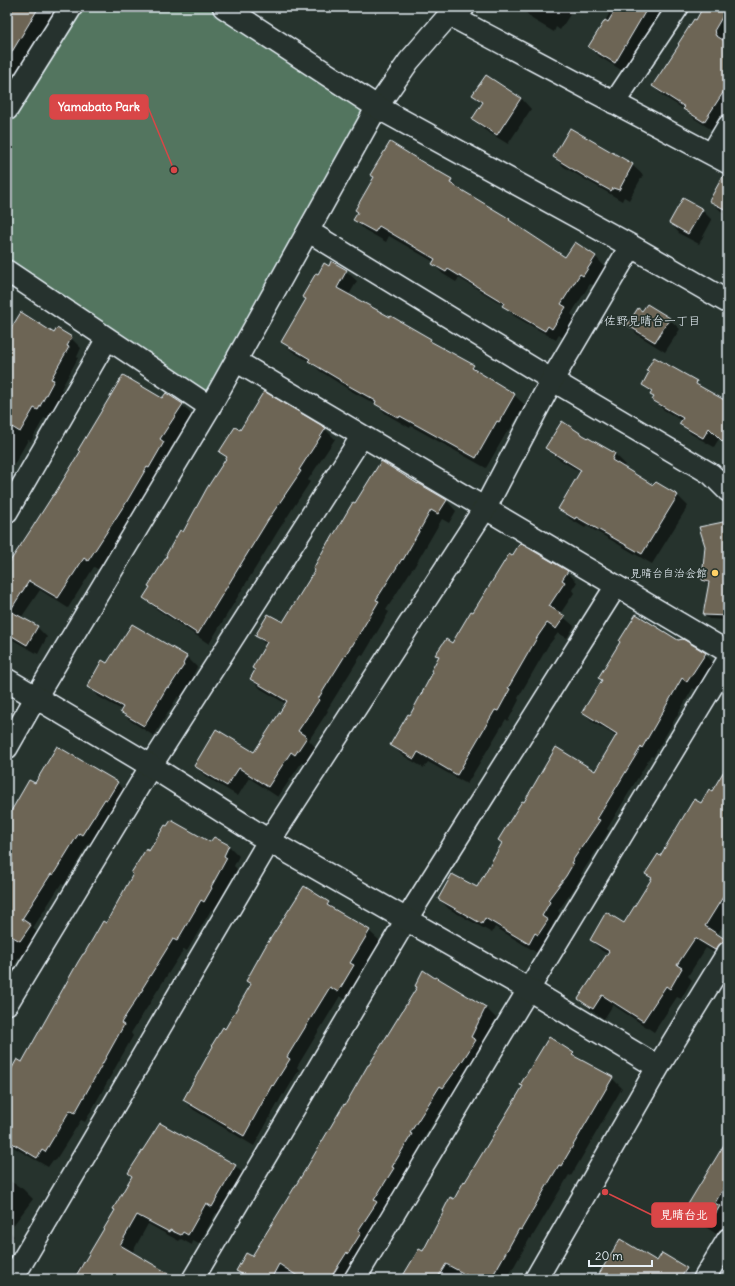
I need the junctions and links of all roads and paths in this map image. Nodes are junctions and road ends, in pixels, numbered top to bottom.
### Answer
1 (71, 7) edge
2 (224, 7) edge
3 (678, 7) edge
4 (457, 11) edge
5 (614, 103) junction
6 (377, 107) junction
7 (7, 110) edge
8 (728, 126) edge
9 (720, 158) edge
10 (308, 230) junction
11 (631, 246) junction
12 (9, 278) edge
13 (728, 302) edge
14 (107, 339) junction
15 (236, 361) junction
16 (552, 380) junction
17 (210, 407) junction
18 (362, 436) junction
19 (728, 490) edge
20 (485, 508) junction
21 (7, 512) edge
22 (616, 586) junction
23 (728, 652) edge
24 (728, 660) edge
25 (7, 680) edge
26 (36, 697) junction
27 (7, 748) edge
28 (151, 766) junction
29 (269, 841) junction
30 (406, 920) junction
31 (728, 953) edge
32 (528, 990) junction
33 (7, 1004) edge
34 (658, 1067) junction
35 (728, 1239) edge
36 (12, 1279) edge
37 (193, 1279) edge
38 (355, 1279) edge
39 (536, 1279) edge
40 (704, 1279) edge

1 - 7 street
2 - 6 street
3 - 5 street
4 - 5 street
4 - 6 street
5 - 9 street
6 - 10 street
6 - 11 street
8 - 9 street
10 - 15 street
10 - 16 street
11 - 13 street
11 - 16 street
12 - 14 street
14 - 17 street
14 - 21 street
15 - 17 street
15 - 18 street
16 - 19 street
16 - 20 street
17 - 26 street
18 - 20 street
18 - 28 street
20 - 22 street
20 - 29 street
22 - 23 street
22 - 30 street
24 - 32 street
25 - 26 street
26 - 27 street
26 - 28 street
28 - 29 street
28 - 33 street
29 - 30 street
29 - 36 street
30 - 32 street
30 - 37 street
31 - 34 street
32 - 34 street
32 - 38 street
34 - 39 street
35 - 40 street

